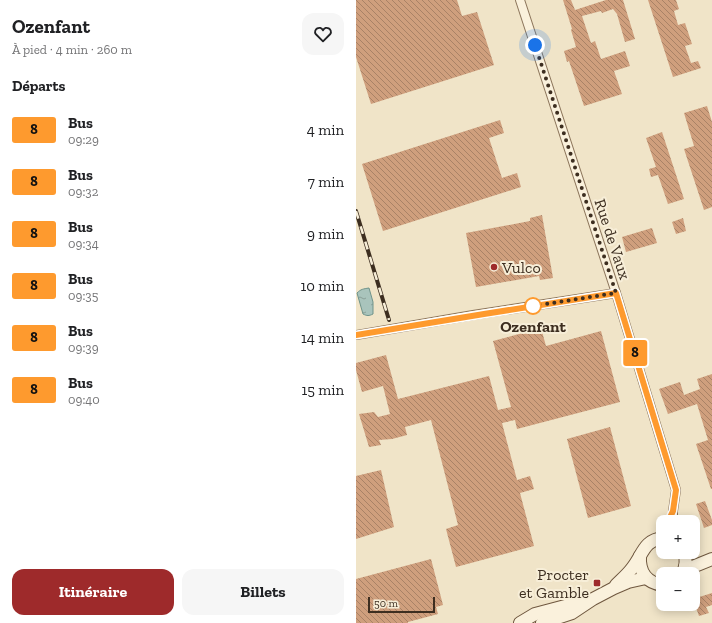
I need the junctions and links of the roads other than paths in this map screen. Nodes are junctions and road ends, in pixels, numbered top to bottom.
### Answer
1 (520, 0) edge
2 (616, 293) junction
3 (356, 335) edge
4 (673, 511) junction
5 (671, 515) edge
6 (673, 515) edge
7 (656, 539) edge
8 (640, 556) junction
9 (700, 556) edge
10 (711, 559) edge
11 (694, 567) edge
12 (646, 578) junction
13 (656, 584) edge
14 (614, 588) junction
15 (594, 599) junction
16 (520, 623) edge
17 (542, 623) edge

1 - 2 street, Rue de Vaux
2 - 3 street
2 - 4 street, Rue de Vaux
4 - 5 street, Rue de Vaux
4 - 6 street, Rue de Vaux
7 - 8 main road
8 - 12 main road
8 - 14 main road
9 - 10 main road
10 - 11 main road
12 - 13 main road
12 - 14 main road
14 - 15 main road
15 - 16 main road
15 - 17 main road

